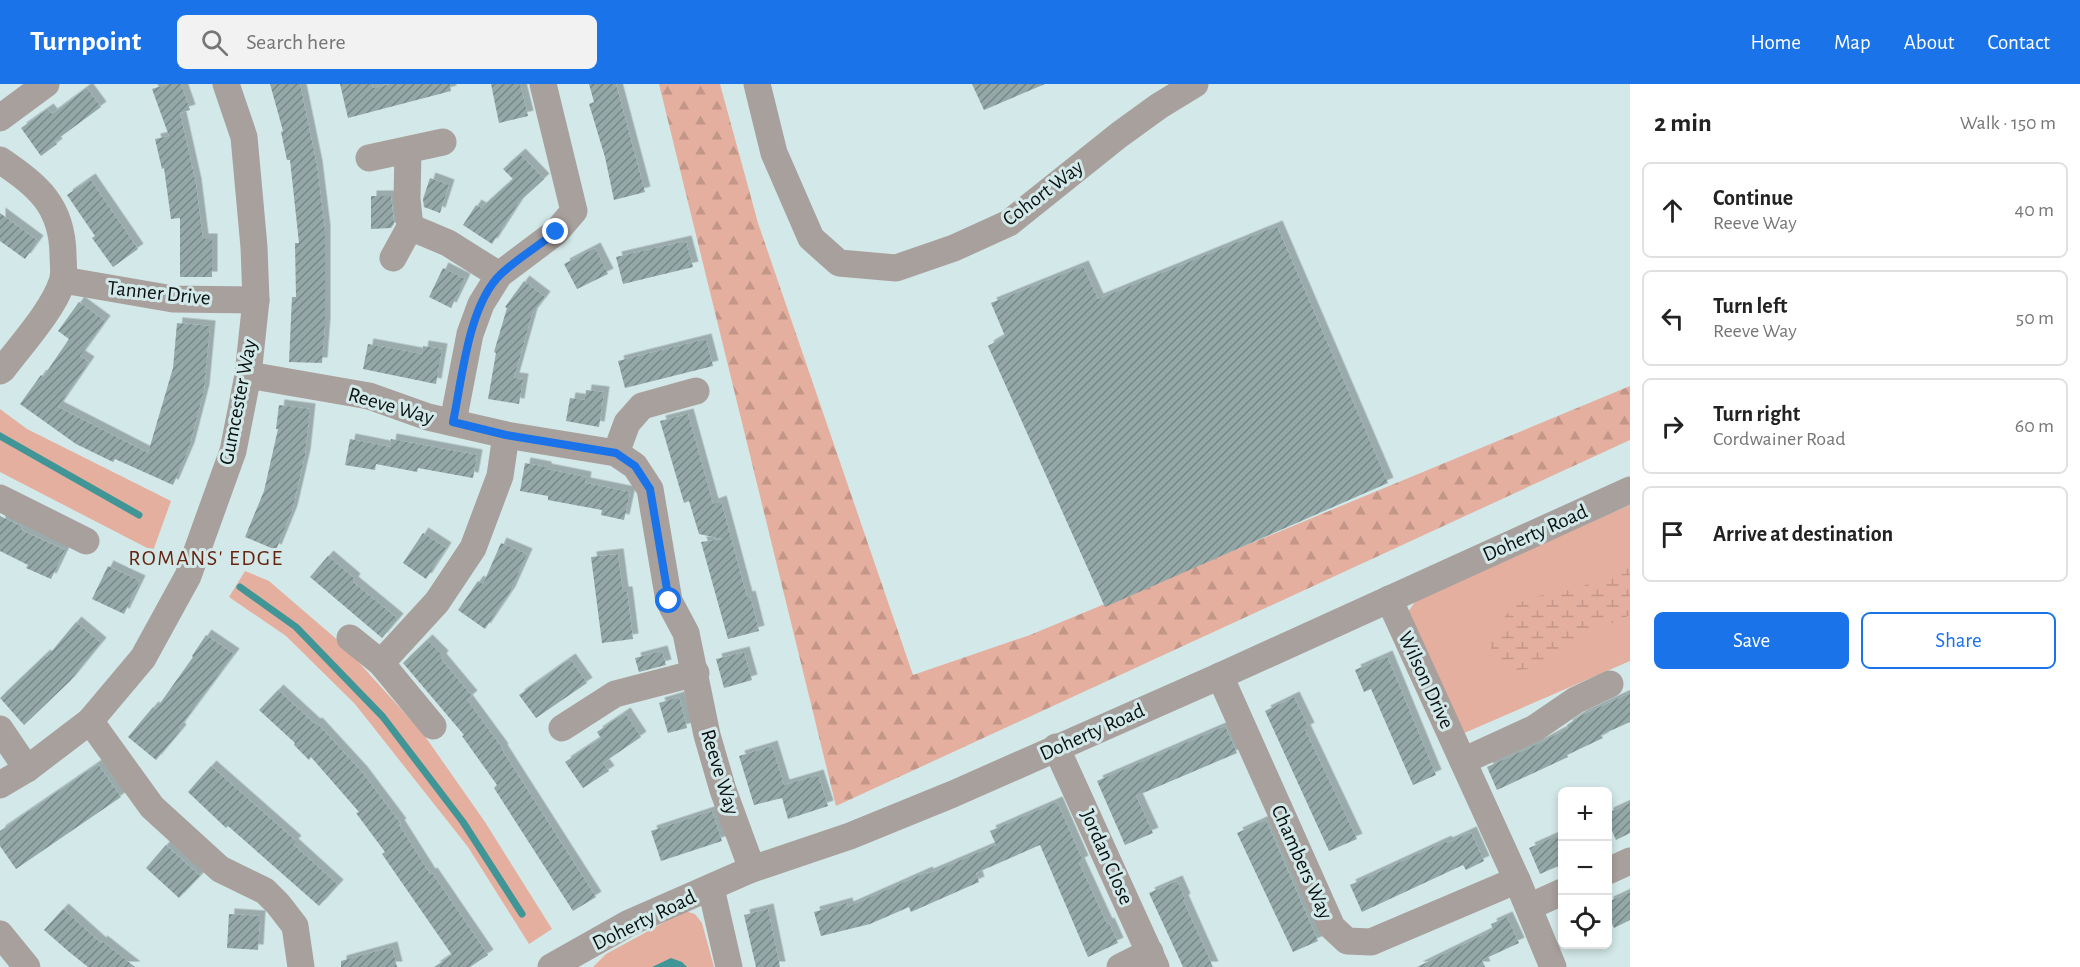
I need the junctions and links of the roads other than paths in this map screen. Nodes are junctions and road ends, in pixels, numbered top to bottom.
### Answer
1 (46, 84) edge
2 (226, 84) edge
3 (543, 84) edge
4 (757, 84) edge
5 (1195, 84) edge
6 (0, 118) edge
7 (443, 142) dead end
8 (408, 150) junction
9 (369, 158) dead end
10 (0, 160) edge
11 (410, 227) junction
12 (393, 258) dead end
13 (499, 275) junction
14 (63, 280) junction
15 (256, 300) junction
16 (0, 371) edge
17 (248, 375) junction
18 (696, 391) dead end
19 (453, 422) junction
20 (506, 435) junction
21 (616, 453) junction
22 (1630, 490) edge
23 (0, 498) edge
24 (86, 541) dead end
25 (1389, 599) junction
26 (350, 638) dead end
27 (381, 663) junction
28 (696, 673) junction
29 (1220, 676) junction
30 (1610, 684) dead end
31 (90, 721) junction
32 (433, 726) dead end
33 (561, 728) dead end
34 (0, 729) edge
35 (1056, 747) junction
36 (1463, 760) junction
37 (27, 769) junction
38 (0, 785) edge
39 (1630, 861) edge
40 (752, 869) junction
41 (1612, 869) edge
42 (1517, 880) junction
43 (711, 888) junction
44 (1558, 894) edge
45 (1529, 907) junction
46 (0, 934) edge
47 (1153, 960) edge
48 (557, 966) edge
49 (27, 967) edge
50 (301, 967) edge
51 (729, 967) edge
52 (1120, 967) edge
53 (1553, 967) edge

1 - 6 street
2 - 15 street, Gumcester Way
3 - 13 street
4 - 5 street, Cohort Way
7 - 8 street
8 - 9 street
8 - 11 street
10 - 14 street
11 - 12 street
11 - 13 street
13 - 19 street
14 - 15 street, Tanner Drive
14 - 16 street
15 - 17 street, Gumcester Way
17 - 19 street, Reeve Way
17 - 31 street, Gumcester Way
18 - 21 street
19 - 20 street, Reeve Way
20 - 21 street, Reeve Way
20 - 27 street
21 - 28 street, Reeve Way
22 - 25 street, Doherty Road
23 - 24 street
25 - 29 street, Doherty Road
25 - 36 street, Wilson Drive
26 - 27 street
27 - 32 street
28 - 33 street
28 - 40 street, Reeve Way
29 - 35 street, Doherty Road
29 - 42 street, Chambers Way
30 - 36 street
31 - 37 street, Gumcester Way
31 - 50 street
34 - 37 street
35 - 40 street, Doherty Road
35 - 47 street, Jordan Close
36 - 42 street, Wilson Drive
37 - 38 street, Gumcester Way
39 - 41 street
40 - 43 street, Doherty Road
42 - 45 street, Wilson Drive
43 - 48 street, Doherty Road
43 - 51 street
44 - 45 street
45 - 53 street, Wilson Drive
46 - 49 street
47 - 52 street

